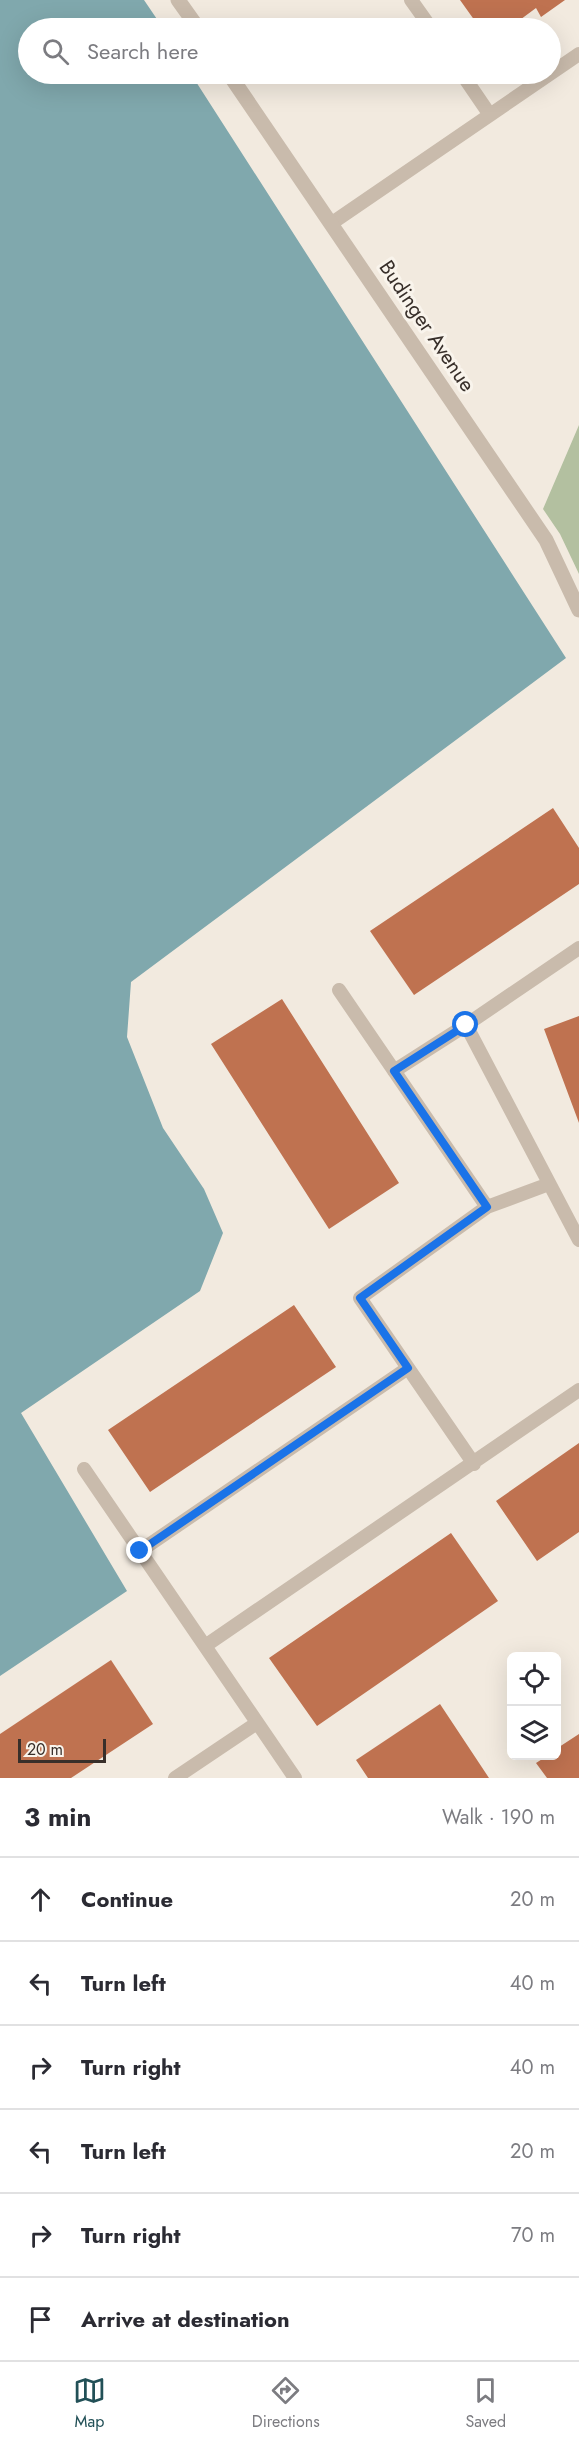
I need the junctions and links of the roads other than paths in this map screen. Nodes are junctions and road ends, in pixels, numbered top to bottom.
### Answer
1 (178, 0) edge
2 (411, 0) edge
3 (191, 18) edge
4 (423, 18) edge
5 (579, 54) edge
6 (561, 66) edge
7 (236, 84) edge
8 (469, 84) edge
9 (535, 84) edge
10 (490, 115) junction
11 (332, 223) junction
12 (579, 610) edge
13 (579, 948) edge
14 (339, 990) dead end
15 (466, 1025) junction
16 (394, 1071) junction
17 (549, 1184) junction
18 (487, 1207) junction
19 (579, 1240) edge
20 (408, 1368) junction
21 (579, 1390) edge
22 (474, 1464) junction
23 (84, 1470) dead end
24 (140, 1551) junction
25 (205, 1646) junction
26 (257, 1723) junction
27 (175, 1778) edge
28 (295, 1778) edge

1 - 3 street
2 - 4 lane
5 - 6 lane
7 - 11 street, Budinger Avenue
8 - 10 lane
9 - 10 lane
10 - 11 lane
11 - 12 street, Budinger Avenue
13 - 15 lane
14 - 16 lane
15 - 16 lane
15 - 17 lane
16 - 18 lane
17 - 18 lane
17 - 19 lane
18 - 20 lane
20 - 22 lane
20 - 24 lane
21 - 22 lane
22 - 25 lane
23 - 24 lane
24 - 25 lane
25 - 26 lane
26 - 27 lane
26 - 28 lane

